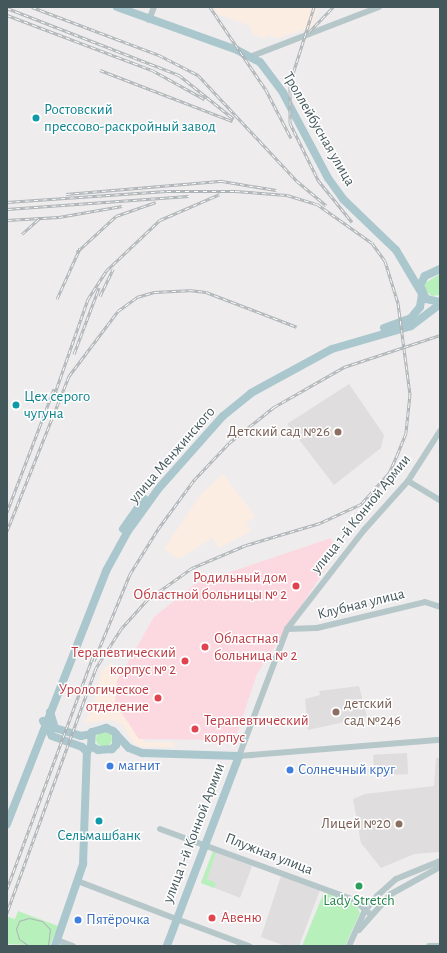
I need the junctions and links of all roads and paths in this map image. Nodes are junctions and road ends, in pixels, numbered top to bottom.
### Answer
1 (117, 7) edge
2 (154, 7) edge
3 (379, 7) edge
4 (149, 20) junction
5 (252, 56) junction
6 (440, 269) edge
7 (410, 270) junction
8 (430, 273) junction
9 (421, 294) junction
10 (440, 303) edge
11 (440, 312) edge
12 (428, 316) junction
13 (397, 327) junction
14 (440, 431) edge
15 (408, 481) junction
16 (440, 500) edge
17 (440, 607) edge
18 (286, 629) junction
19 (51, 706) junction
20 (46, 713) junction
21 (47, 732) junction
22 (116, 734) junction
23 (440, 740) edge
24 (35, 741) junction
25 (88, 743) junction
26 (239, 756) junction
27 (7, 809) edge
28 (7, 824) edge
29 (160, 829) dead end
30 (206, 845) junction
31 (440, 861) edge
32 (440, 867) edge
33 (80, 882) junction
34 (393, 882) junction
35 (397, 890) junction
36 (368, 912) junction
37 (174, 918) dead end
38 (182, 921) dead end
39 (56, 943) edge
40 (351, 945) edge
41 (73, 946) edge
42 (167, 946) edge
43 (248, 946) edge
44 (429, 946) edge
45 (440, 946) edge

1 - 4 main road, Троллейбусная улица
2 - 4 street
3 - 5 street
4 - 5 main road, Троллейбусная улица
5 - 7 main road, Троллейбусная улица
6 - 8 main road
7 - 8 main road
7 - 9 main road, Троллейбусная улица
8 - 9 main road
9 - 10 main road
9 - 13 main road
10 - 12 main road
11 - 12 main road
12 - 13 main road
13 - 19 main road, улица Менжинского
13 - 20 main road, улица Менжинского
14 - 15 street, улица 1-й Конной Армии
15 - 16 street
15 - 18 street, улица 1-й Конной Армии
17 - 18 street, Клубная улица
18 - 26 street, улица 1-й Конной Армии
19 - 20 main road, улица Менжинского
19 - 25 main road
20 - 21 main road
20 - 21 main road
20 - 24 main road, улица Менжинского
21 - 24 main road
21 - 24 main road, улица Менжинского
21 - 25 main road
22 - 25 main road
22 - 25 main road
22 - 26 main road
23 - 26 street
24 - 27 main road, улица Менжинского
24 - 28 main road, улица Менжинского
25 - 33 main road
26 - 30 main road, улица 1-й Конной Армии
29 - 30 street, Плужная улица
30 - 36 street, Плужная улица
30 - 42 main road, улица 1-й Конной Армии
31 - 34 street
32 - 35 street
33 - 37 street
33 - 39 main road
34 - 35 street
34 - 36 street
35 - 36 street
36 - 40 street
38 - 43 street
39 - 41 street
44 - 45 street

